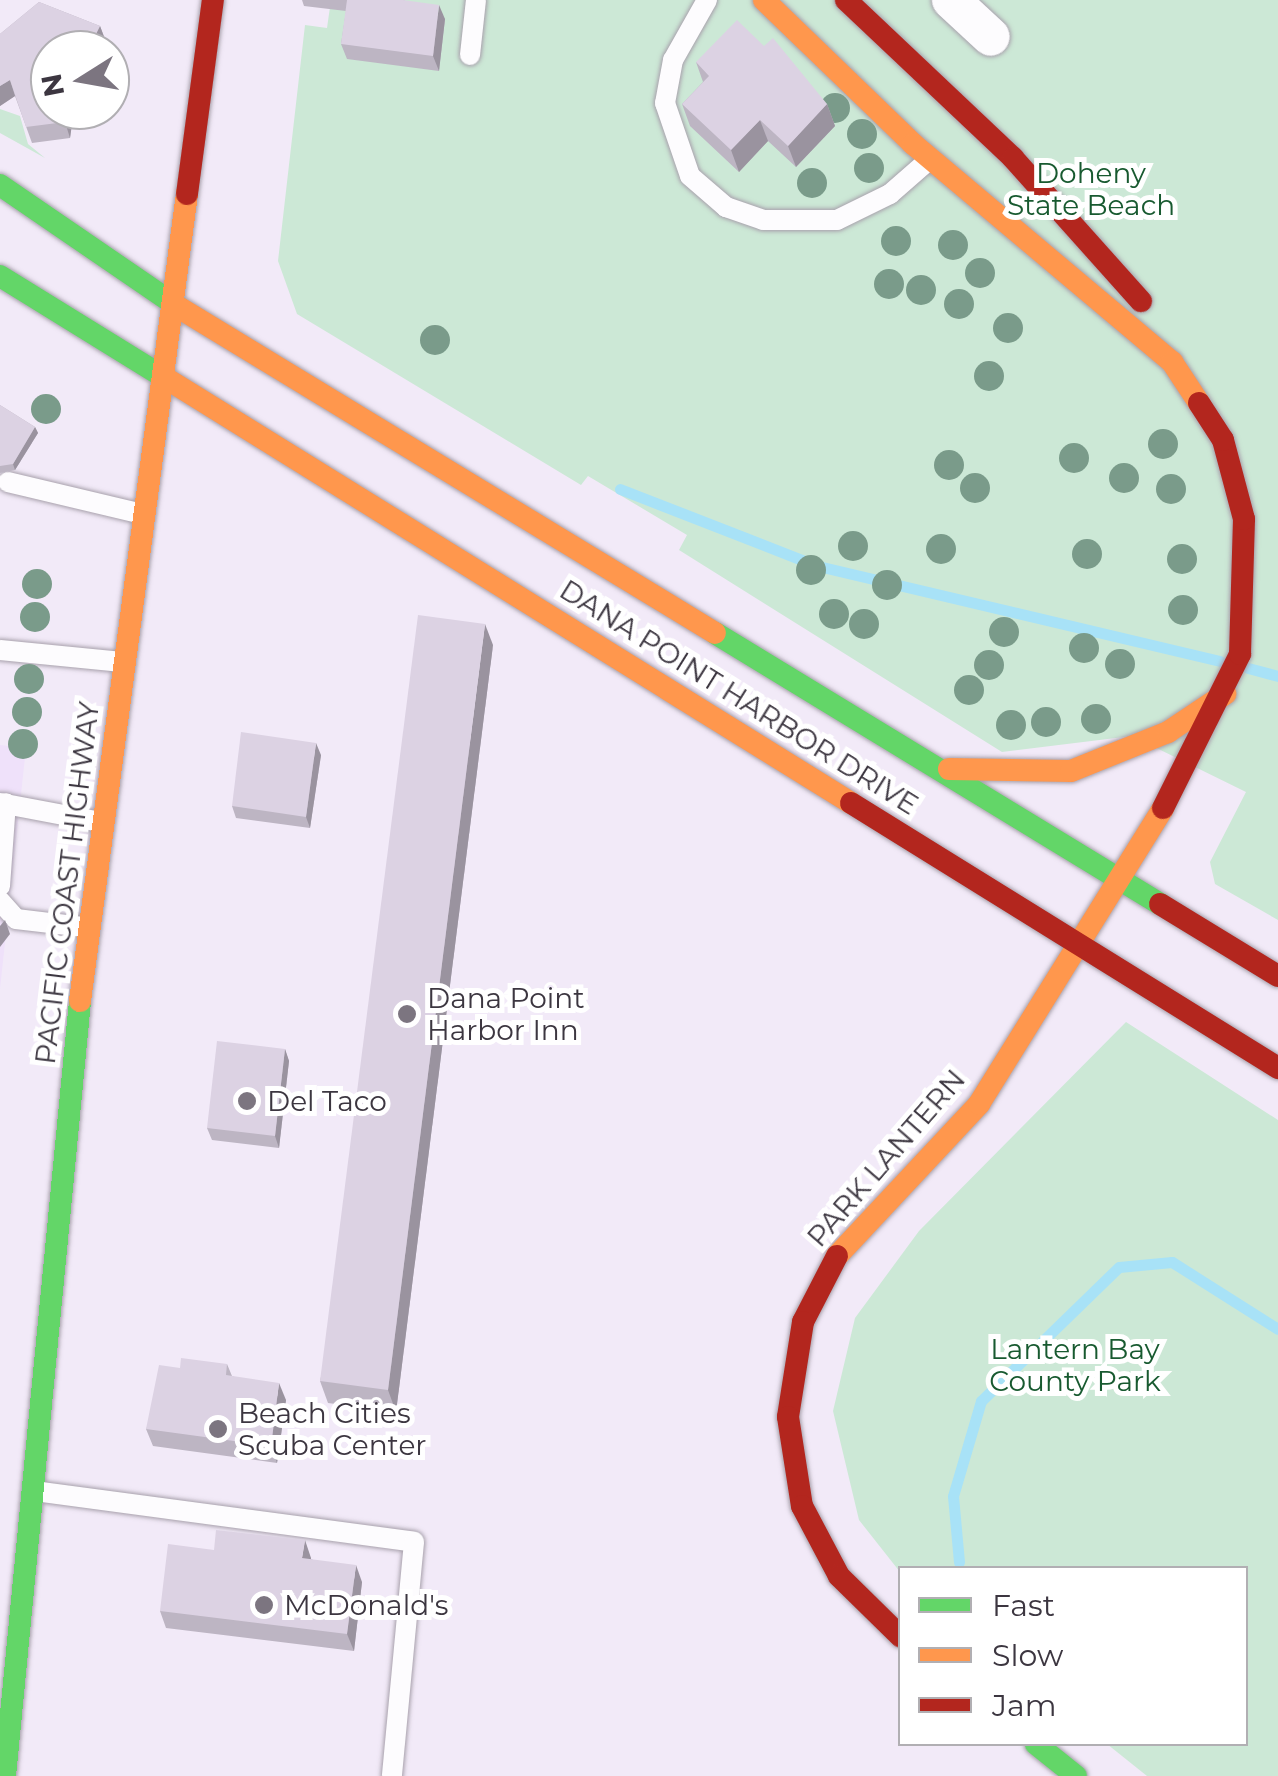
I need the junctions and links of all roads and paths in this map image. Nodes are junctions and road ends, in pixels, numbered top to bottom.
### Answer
1 (213, 0) edge
2 (476, 0) edge
3 (706, 0) edge
4 (764, 0) edge
5 (789, 0) edge
6 (846, 0) edge
7 (951, 0) edge
8 (990, 38) dead end
9 (470, 55) dead end
10 (947, 141) junction
11 (930, 159) junction
12 (0, 185) edge
13 (0, 276) edge
14 (178, 308) junction
15 (1152, 312) junction
16 (1172, 362) junction
17 (167, 378) junction
18 (8, 482) dead end
19 (146, 516) junction
20 (0, 650) edge
21 (126, 662) junction
22 (1224, 694) junction
23 (936, 767) junction
24 (3, 803) edge
25 (102, 823) junction
26 (1122, 880) junction
27 (0, 886) edge
28 (0, 901) edge
29 (88, 928) junction
30 (1082, 943) junction
31 (1278, 976) edge
32 (1278, 1068) edge
33 (32, 1490) junction
34 (898, 1634) edge
35 (1038, 1746) edge
36 (3, 1766) edge
37 (392, 1776) edge
38 (1076, 1776) edge

1 - 14 main road, PACIFIC COAST HIGHWAY
2 - 9 lane
3 - 11 lane
4 - 11 main road
5 - 10 main road
6 - 15 main road
7 - 8 street
10 - 11 main road
10 - 15 main road
11 - 16 main road
12 - 14 main road, DANA POINT HARBOR DRIVE
13 - 17 main road, DANA POINT HARBOR DRIVE
14 - 17 main road, PACIFIC COAST HIGHWAY
14 - 23 main road, DANA POINT HARBOR DRIVE
15 - 16 main road
16 - 22 main road
17 - 19 main road, PACIFIC COAST HIGHWAY
17 - 30 main road, DANA POINT HARBOR DRIVE
18 - 19 lane
19 - 21 main road, PACIFIC COAST HIGHWAY
20 - 21 lane
21 - 25 main road, PACIFIC COAST HIGHWAY
22 - 23 main road
22 - 26 main road
23 - 26 main road, DANA POINT HARBOR DRIVE
24 - 25 lane
24 - 27 lane
25 - 29 main road, PACIFIC COAST HIGHWAY
26 - 30 main road, PARK LANTERN
26 - 31 main road, DANA POINT HARBOR DRIVE
28 - 29 lane
29 - 33 main road, PACIFIC COAST HIGHWAY
30 - 32 main road, DANA POINT HARBOR DRIVE
30 - 34 main road, PARK LANTERN
33 - 36 main road, PACIFIC COAST HIGHWAY
33 - 37 lane
35 - 38 main road

